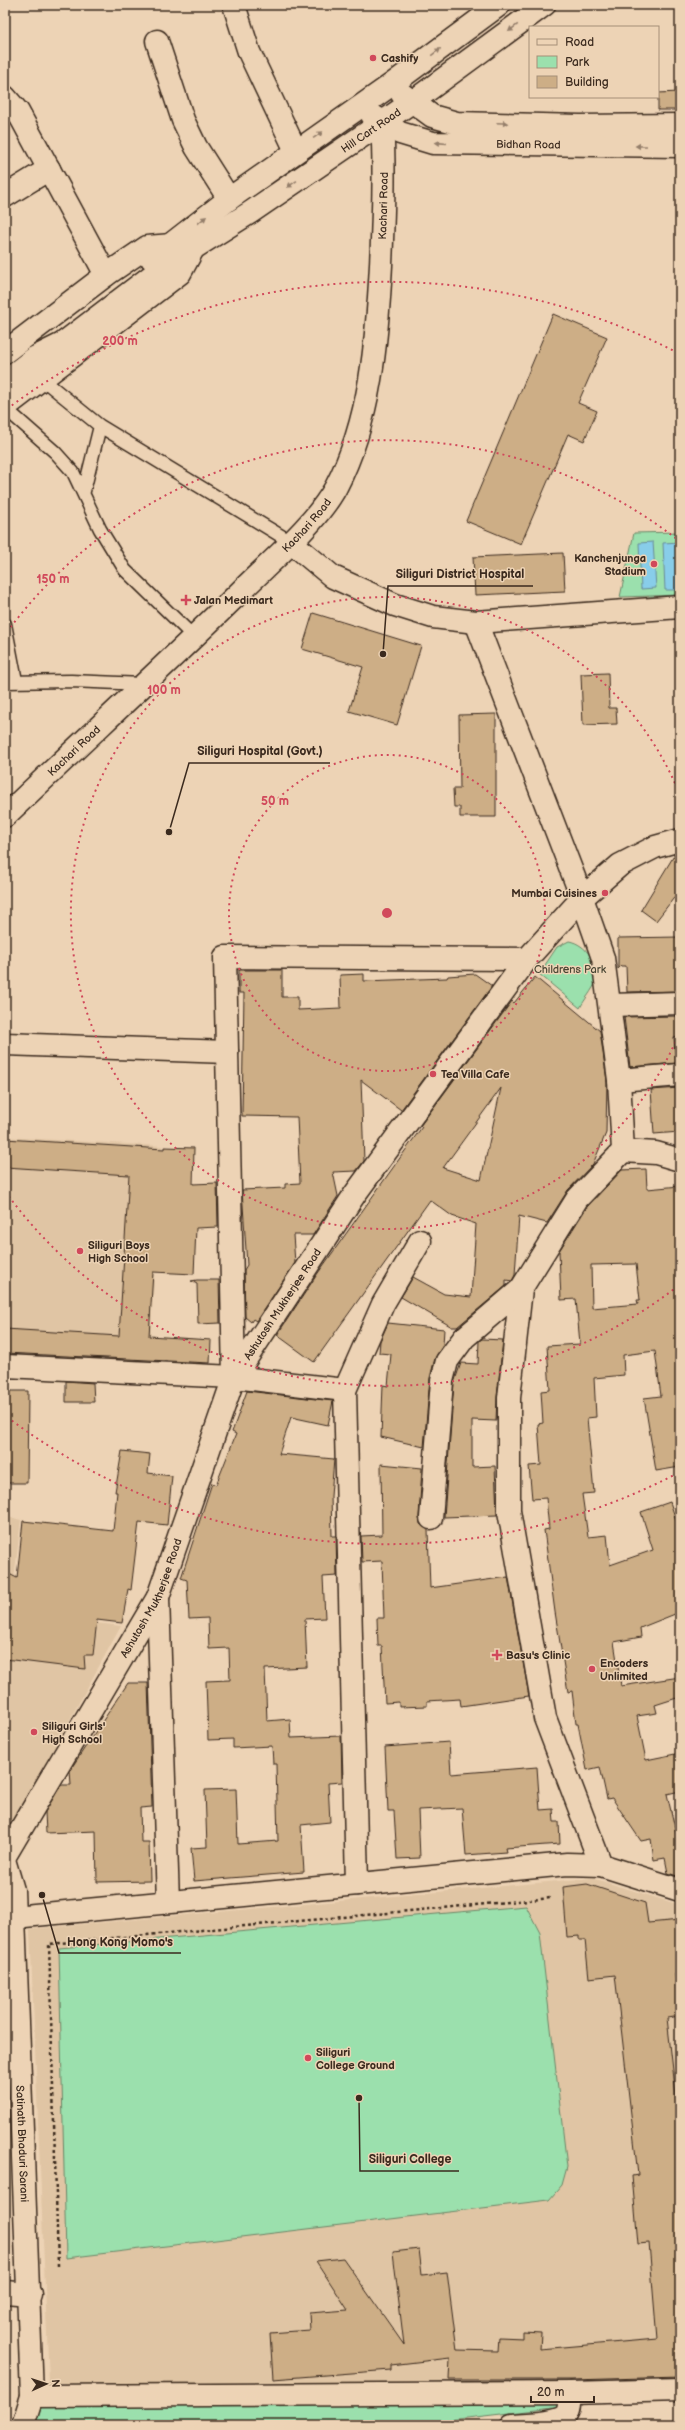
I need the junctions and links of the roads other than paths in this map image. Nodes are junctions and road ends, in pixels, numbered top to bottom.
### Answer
1 (234, 5) edge
2 (499, 5) edge
3 (544, 5) edge
4 (480, 11) edge
5 (157, 41) dead end
6 (391, 85) junction
7 (5, 97) edge
8 (412, 102) junction
9 (361, 106) junction
10 (382, 122) junction
11 (470, 123) junction
12 (680, 125) edge
13 (470, 144) junction
14 (680, 146) edge
15 (296, 151) junction
16 (48, 169) junction
17 (5, 196) edge
18 (229, 199) junction
19 (172, 245) junction
20 (193, 249) junction
21 (158, 263) junction
22 (106, 275) junction
23 (5, 352) edge
24 (42, 379) junction
25 (5, 381) edge
26 (5, 408) edge
27 (100, 426) junction
28 (84, 492) junction
29 (291, 542) junction
30 (680, 608) edge
31 (476, 622) junction
32 (5, 624) edge
33 (194, 637) junction
34 (11, 682) edge
35 (144, 684) junction
36 (5, 816) edge
37 (680, 840) edge
38 (582, 898) junction
39 (527, 959) junction
40 (680, 1003) edge
41 (611, 1006) junction
42 (5, 1044) edge
43 (227, 1052) junction
44 (680, 1075) edge
45 (619, 1080) junction
46 (623, 1151) junction
47 (680, 1160) edge
48 (420, 1241) dead end
49 (521, 1289) junction
50 (5, 1366) edge
51 (234, 1377) junction
52 (345, 1390) junction
53 (431, 1518) dead end
54 (158, 1597) junction
55 (5, 1856) edge
56 (5, 1863) edge
57 (602, 1865) junction
58 (357, 1884) junction
59 (680, 1890) edge
60 (168, 1902) junction
61 (14, 1917) junction
62 (13, 2084) edge
63 (5, 2292) edge
64 (30, 2294) junction
65 (680, 2390) edge
66 (571, 2393) junction
67 (32, 2396) junction
68 (23, 2425) edge
69 (512, 2425) edge

1 - 15 street
2 - 4 street
3 -> 8 street, Hill Cart Road
6 -> 4 street
5 - 18 street
6 - 8 street, Bidhan Road
6 - 9 street
7 - 16 street
8 - 10 street, Hill Cart Road
8 - 11 street, Bidhan Road
9 - 10 street, Bidhan Road
15 -> 9 street
13 -> 10 street, Bidhan Road
10 -> 20 street, Hill Cart Road
10 - 29 street, Kachari Road
11 -> 12 street, Bidhan Road
11 - 13 street
14 -> 13 street, Bidhan Road
15 - 18 street
16 - 17 street
16 - 22 street
19 -> 18 street
19 - 21 street
19 - 22 street
20 - 21 street, Hill Cart Road
20 - 24 street
21 - 25 street
22 - 23 street
24 - 26 street
24 - 27 lane
26 - 28 lane
27 - 28 lane
27 - 29 lane
28 - 33 lane
29 - 31 street
29 - 33 street, Kachari Road
30 - 31 street
31 - 38 street
32 - 34 lane
33 - 35 street, Kachari Road
34 - 35 lane
35 - 36 street, Kachari Road
37 - 38 street, Ashutosh Mukherjee Road
38 - 39 street, Ashutosh Mukherjee Road
38 - 41 street
39 - 43 street
39 - 51 street, Ashutosh Mukherjee Road
40 - 41 street
41 - 45 street
42 - 43 street
43 - 51 street
44 - 45 street
45 - 46 street
46 - 47 street
46 - 49 street
48 - 52 street
49 - 53 street
49 - 57 street
50 - 51 street
51 - 52 street
51 - 54 street, Ashutosh Mukherjee Road
52 - 58 street
54 - 55 street, Ashutosh Mukherjee Road
54 - 60 street
56 - 61 street, Satinath Bhaduri Sarani
57 - 58 street
57 - 59 street
58 - 60 street
60 - 61 street
61 - 62 street, Satinath Bhaduri Sarani
62 - 64 street, Satinath Bhaduri Sarani
63 - 64 street
64 - 67 street, Satinath Bhaduri Sarani
65 - 66 street
66 - 67 street
66 - 69 street
67 - 68 street, Satinath Bhaduri Sarani

